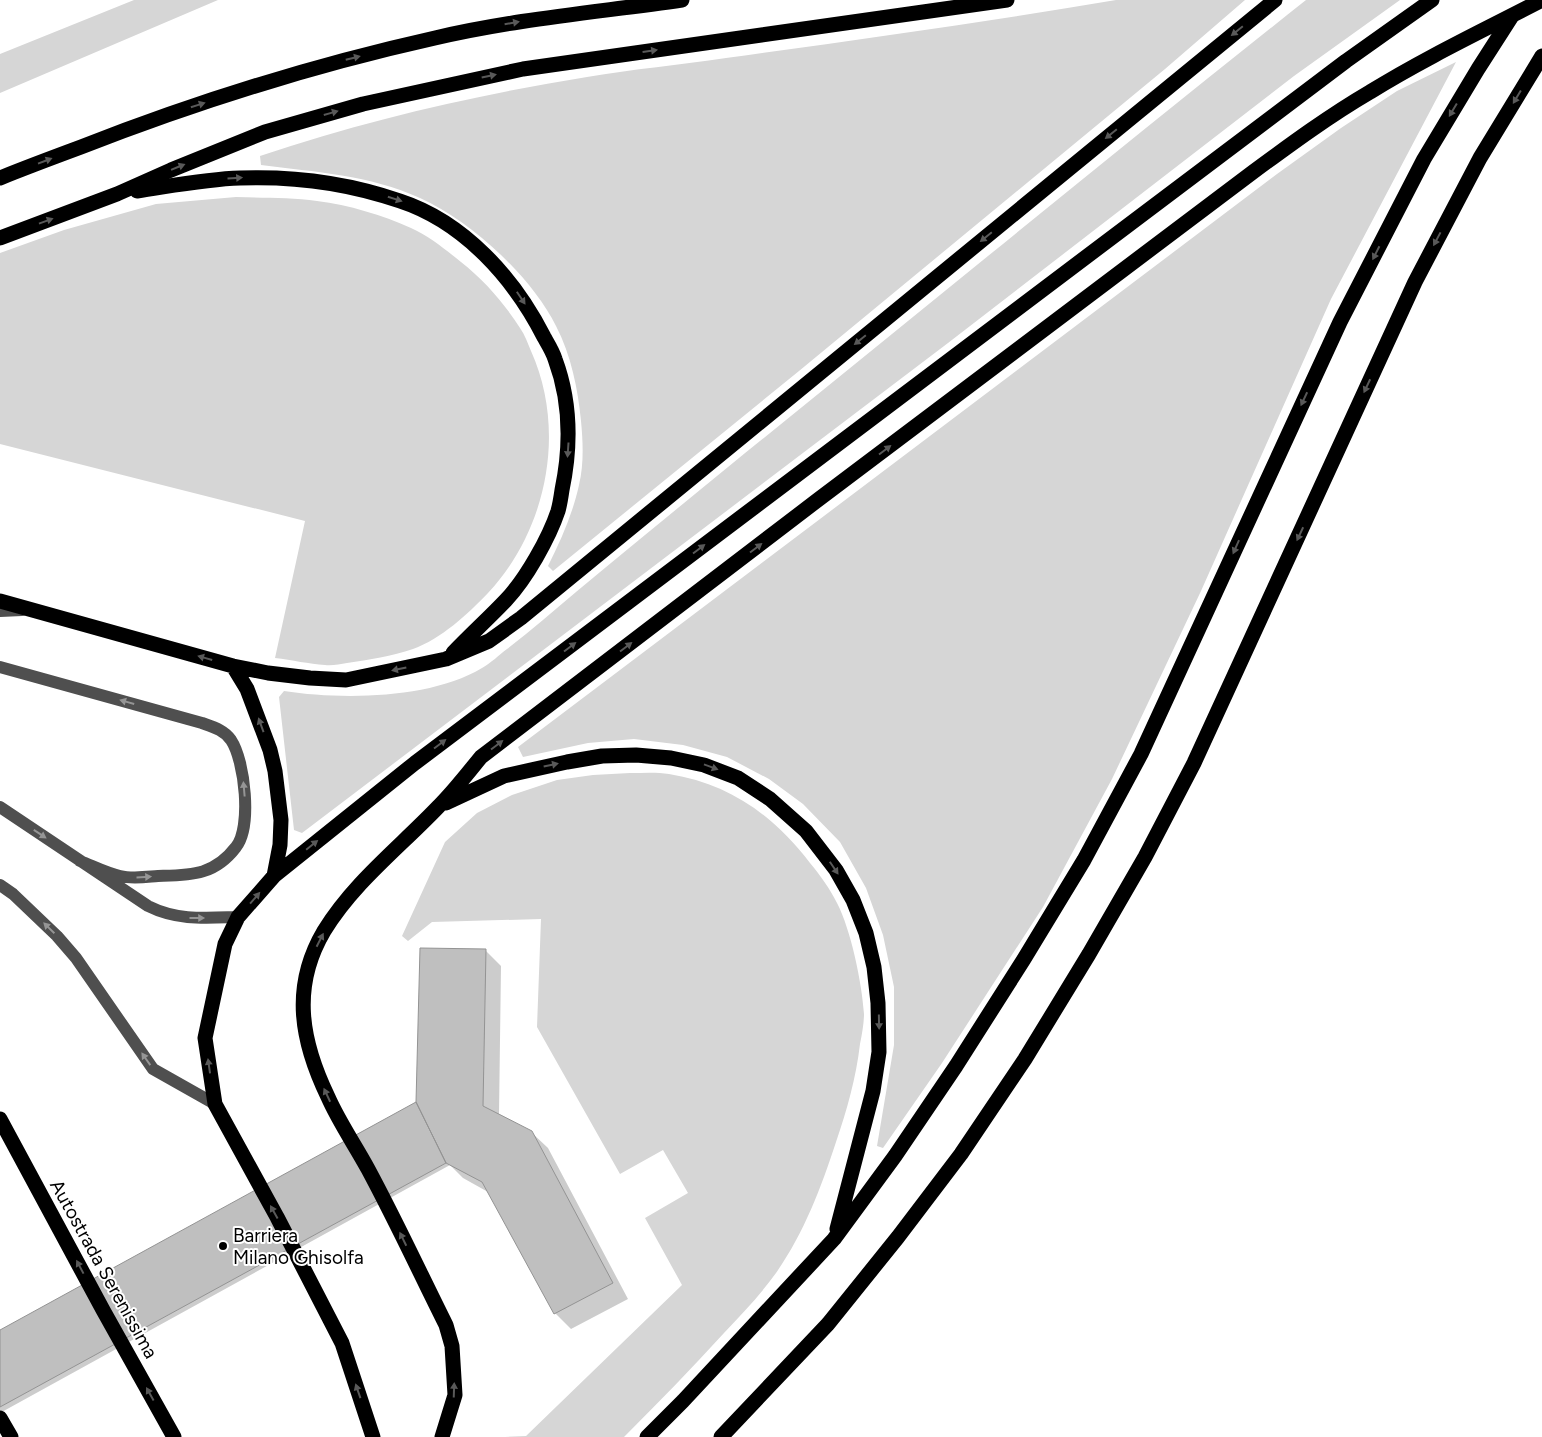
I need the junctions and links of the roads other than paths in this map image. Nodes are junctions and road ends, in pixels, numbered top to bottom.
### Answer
1 (682, 0) edge
2 (1007, 0) edge
3 (1275, 0) edge
4 (1432, 0) edge
5 (1522, 0) edge
6 (1542, 0) edge
7 (1542, 56) edge
8 (0, 178) edge
9 (117, 194) junction
10 (0, 238) edge
11 (0, 601) edge
12 (30, 609) junction
13 (0, 611) edge
14 (446, 659) junction
15 (233, 666) junction
16 (0, 667) edge
17 (440, 806) junction
18 (0, 807) edge
19 (80, 861) junction
20 (274, 876) junction
21 (0, 885) edge
22 (238, 918) junction
23 (214, 1104) junction
24 (0, 1118) edge
25 (834, 1239) junction
26 (0, 1418) edge
27 (11, 1437) edge
28 (174, 1437) edge
29 (373, 1437) edge
30 (442, 1437) edge
31 (647, 1437) edge
32 (721, 1437) edge

8 -> 1 highway
9 -> 2 highway
3 -> 14 highway
20 -> 4 highway
5 -> 25 highway
17 -> 6 highway
7 -> 32 highway
10 -> 9 highway
9 -> 14 highway
11 - 12 highway
12 - 13 lane
15 -> 12 highway
14 -> 15 highway
20 -> 15 highway
19 -> 16 lane
17 -> 25 highway
30 -> 17 highway
18 -> 19 lane
19 -> 22 lane
22 -> 20 highway
23 -> 21 lane
23 -> 22 highway
29 -> 23 highway
28 -> 24 highway, Autostrada Serenissima
25 - 31 highway
26 - 27 highway

